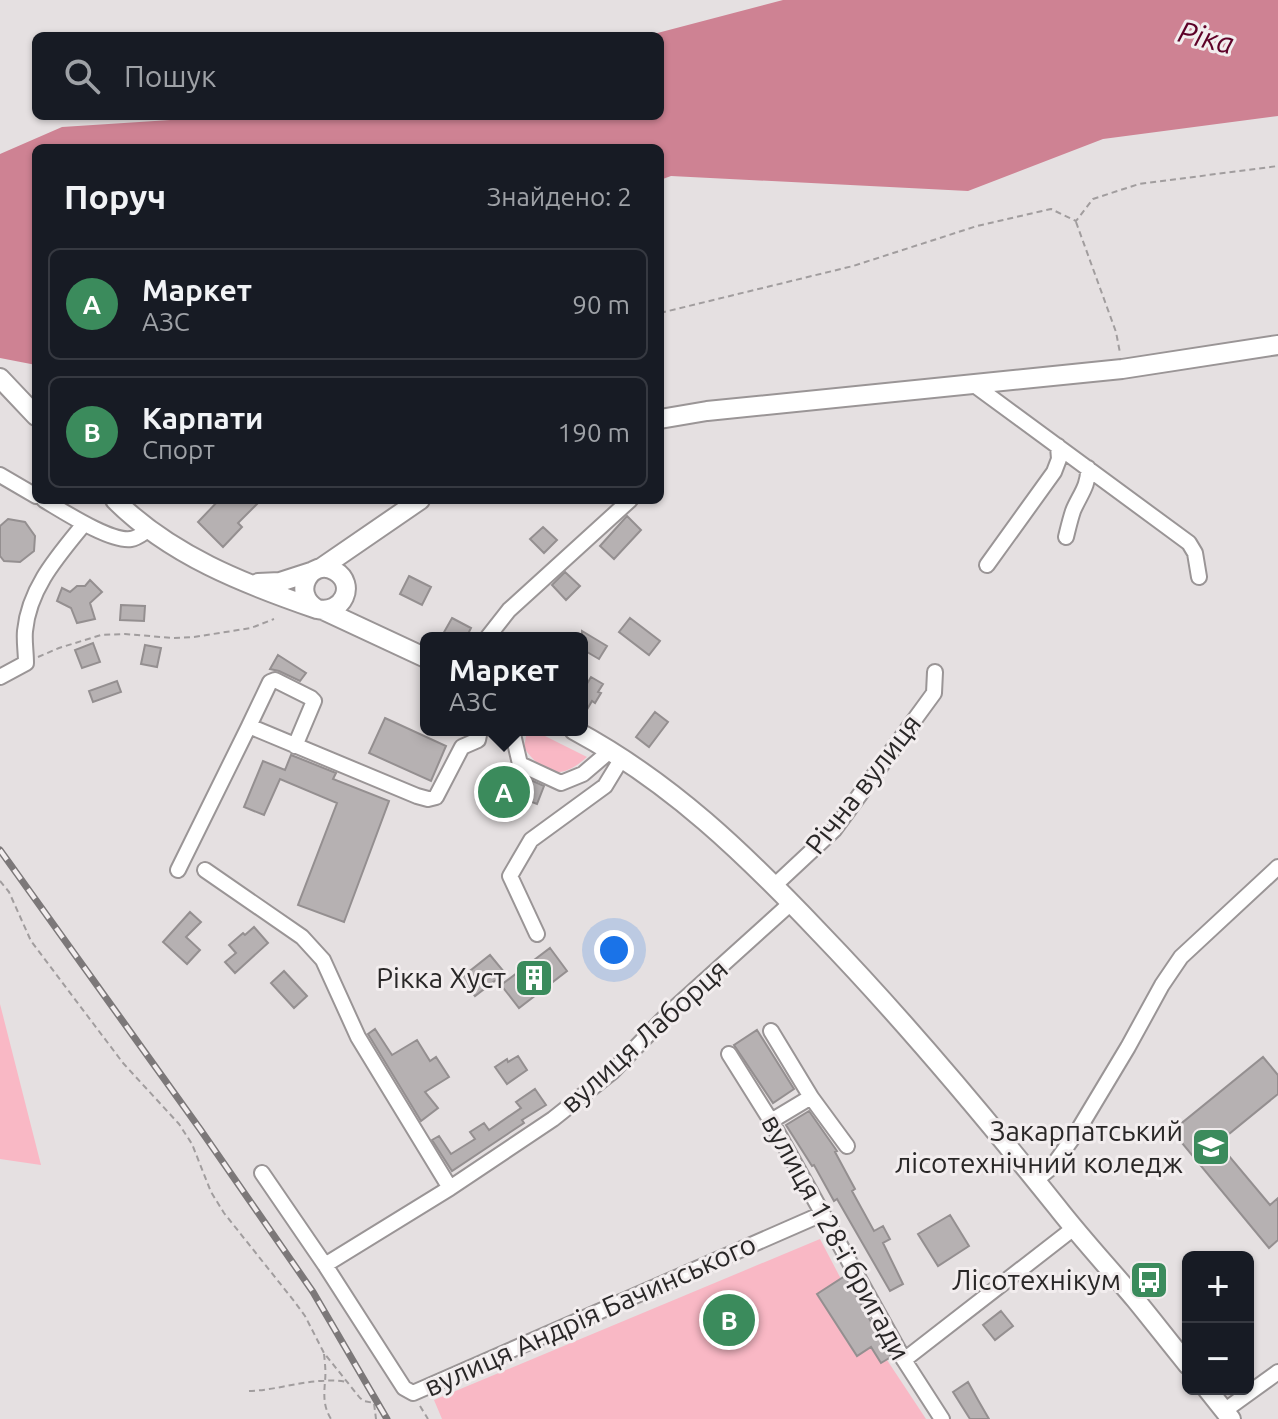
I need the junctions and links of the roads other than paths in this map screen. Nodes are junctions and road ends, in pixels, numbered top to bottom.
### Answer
1 (1278, 345) edge
2 (0, 378) edge
3 (973, 384) junction
4 (32, 412) edge
5 (664, 418) edge
6 (1058, 446) junction
7 (1088, 468) junction
8 (0, 475) edge
9 (32, 494) edge
10 (51, 504) edge
11 (119, 504) edge
12 (408, 504) edge
13 (626, 504) edge
14 (84, 524) junction
15 (148, 530) junction
16 (369, 535) junction
17 (1066, 537) dead end
18 (987, 565) dead end
19 (318, 570) junction
20 (1199, 577) dead end
21 (251, 583) junction
22 (345, 594) junction
23 (320, 610) junction
24 (353, 625) junction
25 (492, 632) edge
26 (420, 655) edge
27 (935, 672) dead end
28 (0, 677) edge
29 (249, 726) junction
30 (479, 736) edge
31 (513, 736) edge
32 (585, 736) edge
33 (295, 746) junction
34 (617, 754) junction
35 (1278, 867) edge
36 (178, 870) dead end
37 (205, 870) dead end
38 (774, 886) junction
39 (791, 903) junction
40 (537, 934) dead end
41 (771, 1031) dead end
42 (729, 1054) dead end
43 (811, 1097) junction
44 (771, 1121) junction
45 (847, 1146) dead end
46 (262, 1173) dead end
47 (1036, 1180) junction
48 (450, 1188) junction
49 (822, 1214) junction
50 (1074, 1228) junction
51 (325, 1265) junction
52 (1182, 1358) edge
53 (904, 1360) junction
54 (1278, 1372) edge
55 (1212, 1395) edge
56 (1228, 1415) edge
57 (942, 1419) edge

1 - 3 main road
2 - 4 main road
3 - 5 main road
3 - 6 street
6 - 7 street
6 - 18 street
7 - 17 street
7 - 20 street
8 - 9 street
10 - 14 street
11 - 15 main road
12 - 16 main road
13 - 25 street
14 - 15 street
14 - 28 street
15 - 21 main road
16 - 19 main road
16 - 22 main road
19 - 21 main road
19 - 22 main road
19 - 23 main road
21 - 23 main road
22 - 23 main road
22 - 24 main road
23 - 24 main road
24 - 26 main road
27 - 38 street, Річна вулиця
29 - 33 street
29 - 33 street
29 - 36 street
30 - 33 street
31 - 34 street
32 - 34 main road
34 - 38 main road
34 - 40 street
35 - 47 street
37 - 48 street
38 - 39 main road
39 - 47 main road
39 - 48 street, вулиця Лаборця
41 - 43 street
42 - 44 street, вулиця 128-ї бригади
43 - 44 street
43 - 45 street
44 - 49 street, вулиця 128-ї бригади
46 - 51 street
47 - 50 main road
48 - 51 street, вулиця Лаборця
49 - 51 street, вулиця Андрія Бачинського
49 - 53 street, вулиця 128-ї бригади
50 - 52 main road
50 - 53 street
53 - 57 street, вулиця 128-ї бригади
54 - 56 street
55 - 56 main road

